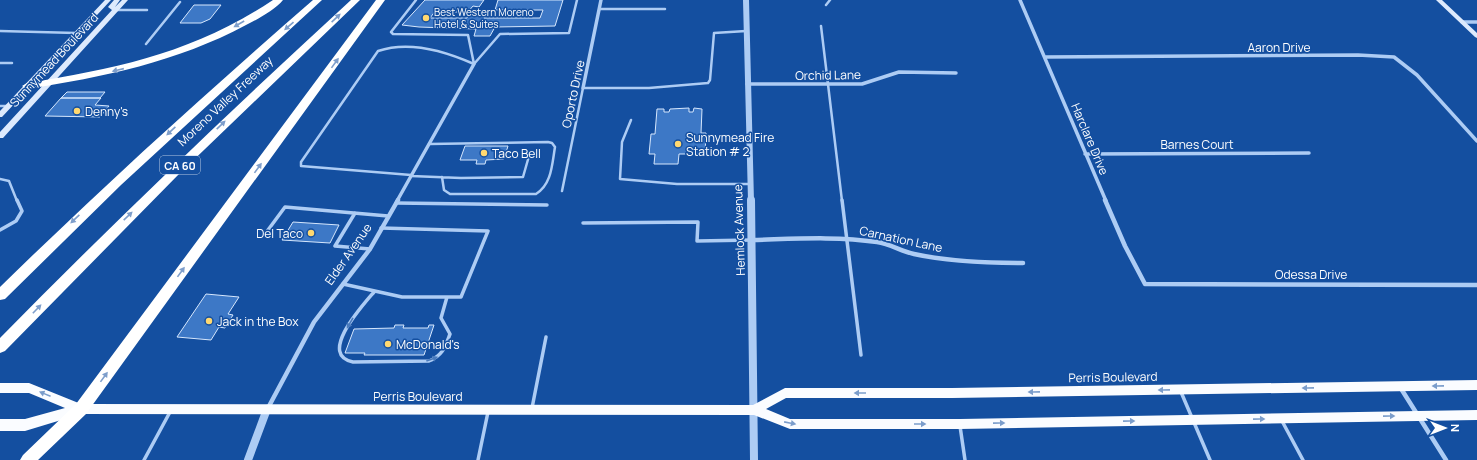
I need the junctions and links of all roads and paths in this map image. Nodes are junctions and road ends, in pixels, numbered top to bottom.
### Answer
1 (108, 0) edge
2 (116, 0) edge
3 (125, 0) edge
4 (279, 0) edge
5 (318, 0) edge
6 (356, 0) edge
7 (381, 0) edge
8 (416, 0) edge
9 (576, 0) edge
10 (601, 0) edge
11 (746, 0) edge
12 (830, 0) edge
13 (1020, 0) edge
14 (1439, 0) edge
15 (180, 2) dead end
16 (826, 5) dead end
17 (600, 9) junction
18 (665, 9) dead end
19 (116, 10) junction
20 (147, 10) dead end
21 (1462, 22) junction
22 (1477, 22) edge
23 (821, 26) dead end
24 (0, 31) edge
25 (746, 31) junction
26 (76, 33) junction
27 (1477, 36) edge
28 (146, 44) dead end
29 (1045, 57) junction
30 (0, 63) edge
31 (12, 63) dead end
32 (474, 64) junction
33 (956, 73) dead end
34 (49, 82) junction
35 (747, 84) junction
36 (828, 85) junction
37 (27, 86) junction
38 (583, 88) junction
39 (0, 106) edge
40 (8, 106) junction
41 (0, 115) edge
42 (632, 120) dead end
43 (0, 136) edge
44 (1477, 141) edge
45 (429, 144) junction
46 (1309, 153) dead end
47 (1085, 154) junction
48 (529, 156) dead end
49 (411, 176) junction
50 (442, 178) junction
51 (0, 179) edge
52 (750, 184) junction
53 (562, 191) dead end
54 (396, 203) junction
55 (547, 205) dead end
56 (355, 213) junction
57 (388, 216) junction
58 (583, 223) dead end
59 (381, 228) junction
60 (0, 230) edge
61 (268, 230) dead end
62 (848, 238) junction
63 (752, 240) junction
64 (370, 249) junction
65 (1023, 263) dead end
66 (343, 284) junction
67 (1145, 284) joint
68 (1477, 285) edge
69 (374, 292) junction
70 (0, 295) edge
71 (447, 297) junction
72 (546, 337) dead end
73 (0, 347) edge
74 (861, 355) dead end
75 (1477, 385) edge
76 (1400, 386) junction
77 (0, 388) edge
78 (1180, 390) junction
79 (81, 409) junction
80 (171, 409) junction
81 (267, 409) junction
82 (488, 410) junction
83 (532, 410) junction
84 (754, 410) junction
85 (1477, 415) edge
86 (1420, 416) junction
87 (1281, 418) junction
88 (1192, 420) junction
89 (960, 424) junction
90 (0, 425) edge
91 (28, 460) edge
92 (144, 460) edge
93 (248, 460) edge
94 (478, 460) edge
95 (754, 460) edge
96 (965, 460) edge
97 (1210, 460) edge
98 (1303, 460) edge
99 (1446, 460) edge

1 - 26 main road, Sunnymead Boulevard
2 - 19 main road
3 - 19 main road, Sunnymead Boulevard
4 -> 34 highway
5 -> 70 highway, Moreno Valley Freeway / CA 60
73 -> 6 highway, Moreno Valley Freeway / CA 60
79 -> 7 highway
8 - 32 lane
9 - 32 lane
10 - 17 street, Oporto Drive
11 - 25 street, Hemlock Avenue
12 - 16 lane
13 - 29 street, Harclare Drive
14 - 21 main road
15 - 28 lane
17 - 18 lane
17 - 38 street, Oporto Drive
19 - 20 lane
19 - 34 main road, Sunnymead Boulevard
21 - 22 street
21 - 27 main road
23 - 36 lane
24 - 26 lane
25 - 35 street, Hemlock Avenue
25 - 38 lane
26 - 37 main road, Sunnymead Boulevard
29 - 44 street, Aaron Drive
29 - 47 street, Harclare Drive
30 - 31 lane
32 - 45 street, Elder Avenue
32 - 49 lane
33 - 36 street, Orchid Lane
34 - 37 highway
34 - 43 main road, Sunnymead Boulevard
35 - 36 street, Orchid Lane
35 - 52 street, Hemlock Avenue
36 - 62 lane
37 - 40 main road, Sunnymead Boulevard
38 - 53 lane, Oporto Drive
39 - 40 lane
40 - 41 main road, Sunnymead Boulevard
42 - 52 lane
45 - 49 street, Elder Avenue
45 - 50 lane
46 - 47 street, Barnes Court
47 - 67 street, Harclare Drive
48 - 50 lane
49 - 50 lane
49 - 54 street, Elder Avenue
51 - 60 lane
52 - 63 street, Hemlock Avenue
54 - 55 lane
54 - 57 street, Elder Avenue
56 - 57 lane
56 - 61 lane
56 - 64 lane
57 - 59 street, Elder Avenue
58 - 63 lane
59 - 64 street, Elder Avenue
59 - 71 lane
62 - 63 street, Carnation Lane
62 - 65 street, Carnation Lane
62 - 74 lane
63 - 84 street, Hemlock Avenue
64 - 66 street, Elder Avenue
66 - 69 lane
66 - 81 street, Elder Avenue
67 - 68 street, Odessa Drive
69 - 71 lane
69 -> 71 lane
72 - 83 lane
75 -> 76 main road, Perris Boulevard
76 -> 78 main road, Perris Boulevard
76 - 86 street
79 -> 77 main road, Perris Boulevard
78 -> 84 main road, Perris Boulevard
78 - 88 lane
79 - 80 main road, Perris Boulevard
79 - 90 main road, Perris Boulevard
79 - 91 highway
80 - 81 main road, Perris Boulevard
80 - 92 lane
81 - 82 main road, Perris Boulevard
81 - 93 street, Elder Avenue
82 - 83 main road, Perris Boulevard
82 - 94 lane
83 - 84 main road, Perris Boulevard
84 -> 89 main road, Perris Boulevard
84 - 95 street, Hemlock Avenue
85 - 86 main road, Perris Boulevard
87 -> 86 main road, Perris Boulevard
86 - 99 street
88 -> 87 main road, Perris Boulevard
87 - 98 lane
89 -> 88 main road, Perris Boulevard
88 - 97 lane
89 - 96 lane

